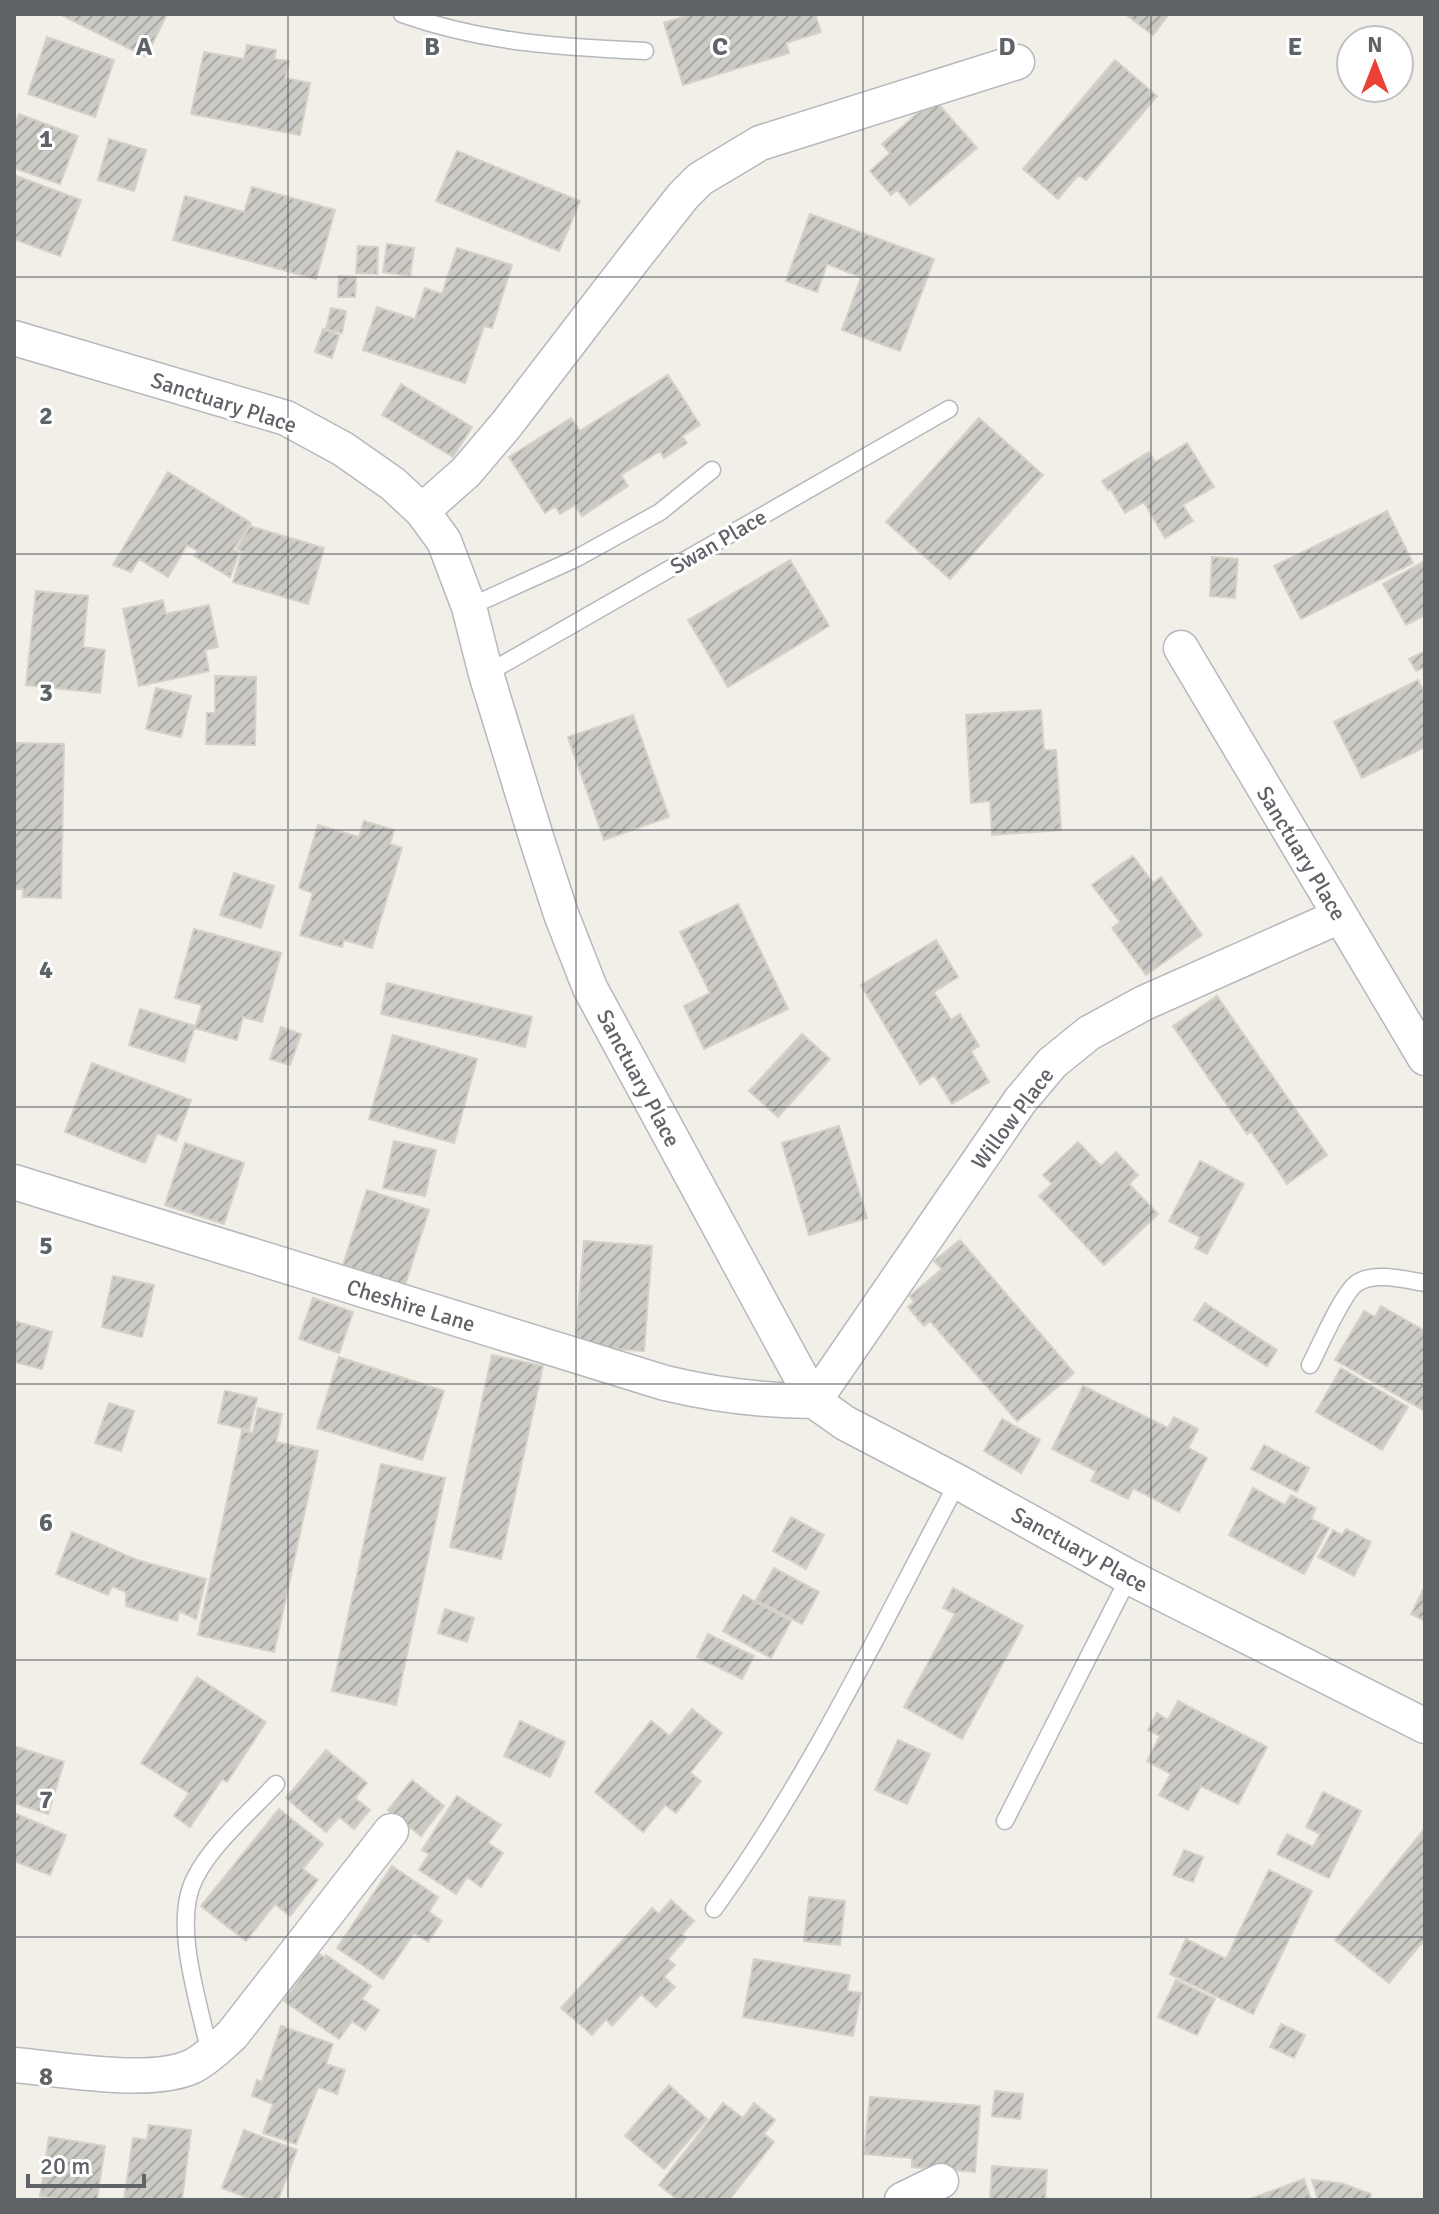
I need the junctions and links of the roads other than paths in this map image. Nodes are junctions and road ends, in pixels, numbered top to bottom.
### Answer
1 (402, 14) edge
2 (645, 51) dead end
3 (1017, 62) dead end
4 (14, 338) edge
5 (949, 409) dead end
6 (712, 470) dead end
7 (422, 511) junction
8 (469, 607) junction
9 (1181, 648) dead end
10 (486, 674) junction
11 (1340, 916) junction
12 (1425, 1058) edge
13 (14, 1182) edge
14 (1425, 1283) edge
15 (1310, 1365) dead end
16 (814, 1401) junction
17 (958, 1482) junction
18 (1129, 1577) junction
19 (1425, 1726) edge
20 (276, 1784) dead end
21 (1005, 1821) dead end
22 (391, 1831) dead end
23 (714, 1909) dead end
24 (210, 2055) junction
25 (14, 2065) edge
26 (941, 2181) dead end
27 (902, 2200) edge

1 - 2 lane
3 - 7 street
4 - 7 street, Sanctuary Place
5 - 10 lane, Swan Place
6 - 8 lane
7 - 8 street, Sanctuary Place
8 - 10 street, Sanctuary Place
9 - 11 street, Sanctuary Place
10 - 16 street, Sanctuary Place
11 - 12 street, Sanctuary Place
11 - 16 street, Willow Place
13 - 16 street, Cheshire Lane
14 - 15 lane
16 - 17 street, Sanctuary Place
17 - 18 street, Sanctuary Place
17 - 23 lane
18 - 19 street, Sanctuary Place
18 - 21 lane
20 - 24 lane
22 - 24 street
24 - 25 street
26 - 27 street

